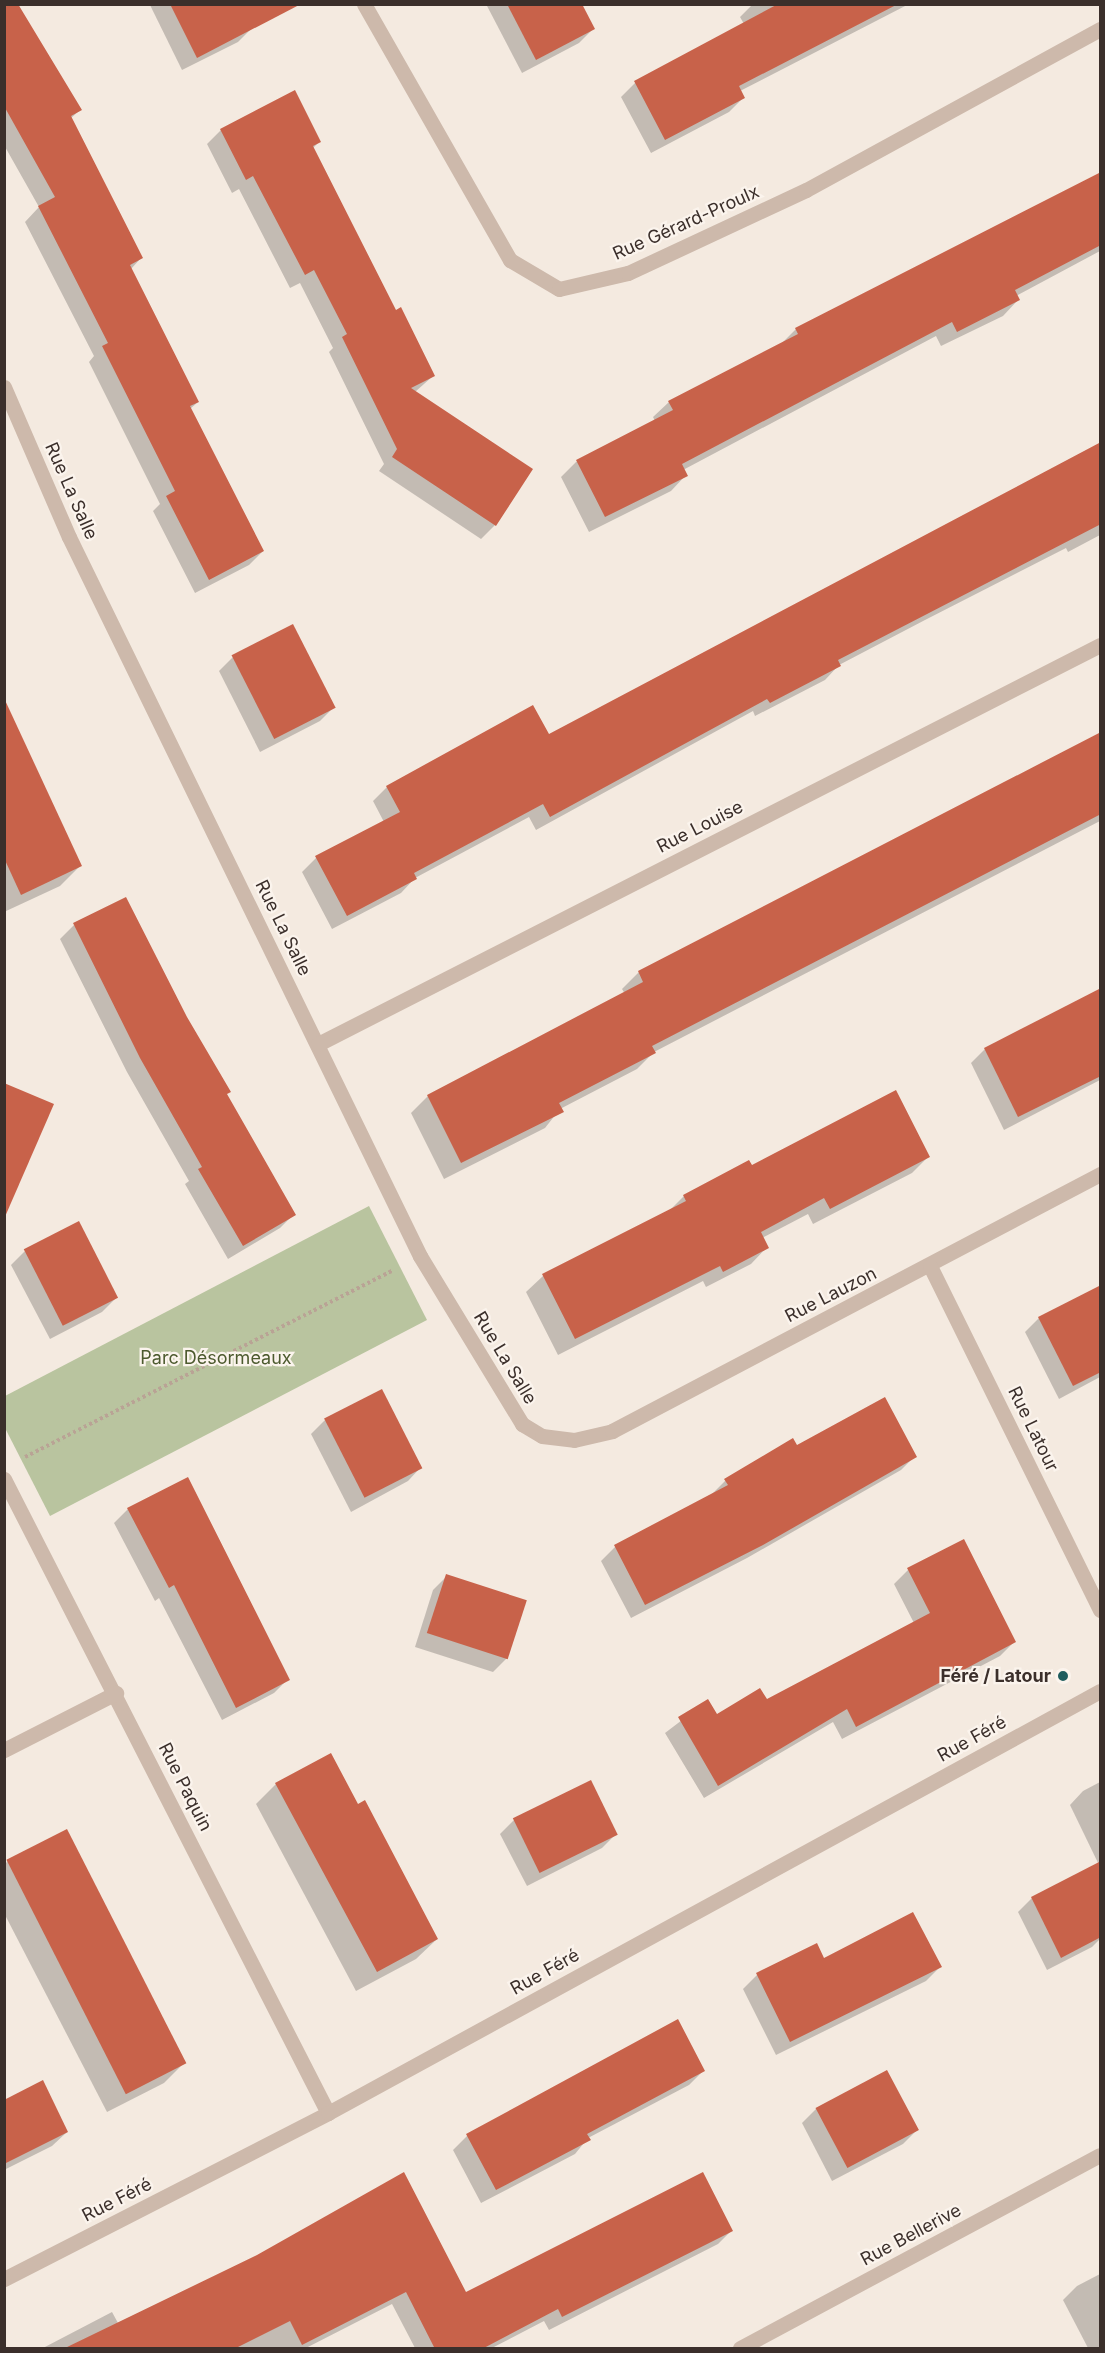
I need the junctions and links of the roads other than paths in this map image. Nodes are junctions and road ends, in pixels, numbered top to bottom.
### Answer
1 (364, 4) edge
2 (1101, 29) edge
3 (4, 387) edge
4 (1101, 645) edge
5 (318, 1044) junction
6 (1101, 1174) edge
7 (930, 1266) junction
8 (574, 1440) joint
9 (4, 1479) edge
10 (1101, 1610) edge
11 (1101, 1691) edge
12 (116, 1693) junction
13 (4, 1750) edge
14 (328, 2113) junction
15 (1101, 2155) edge
16 (4, 2279) edge
17 (740, 2349) edge

1 - 2 street, Rue Gérard-Proulx
3 - 5 street, Rue La Salle
4 - 5 street, Rue Louise
5 - 8 street, Rue La Salle
6 - 7 street, Rue Lauzon
7 - 8 street, Rue Lauzon
7 - 10 street, Rue Latour
9 - 12 street, Rue Paquin
11 - 14 street, Rue Féré
12 - 13 street
12 - 14 street, Rue Paquin
14 - 16 street, Rue Féré
15 - 17 street, Rue Bellerive

